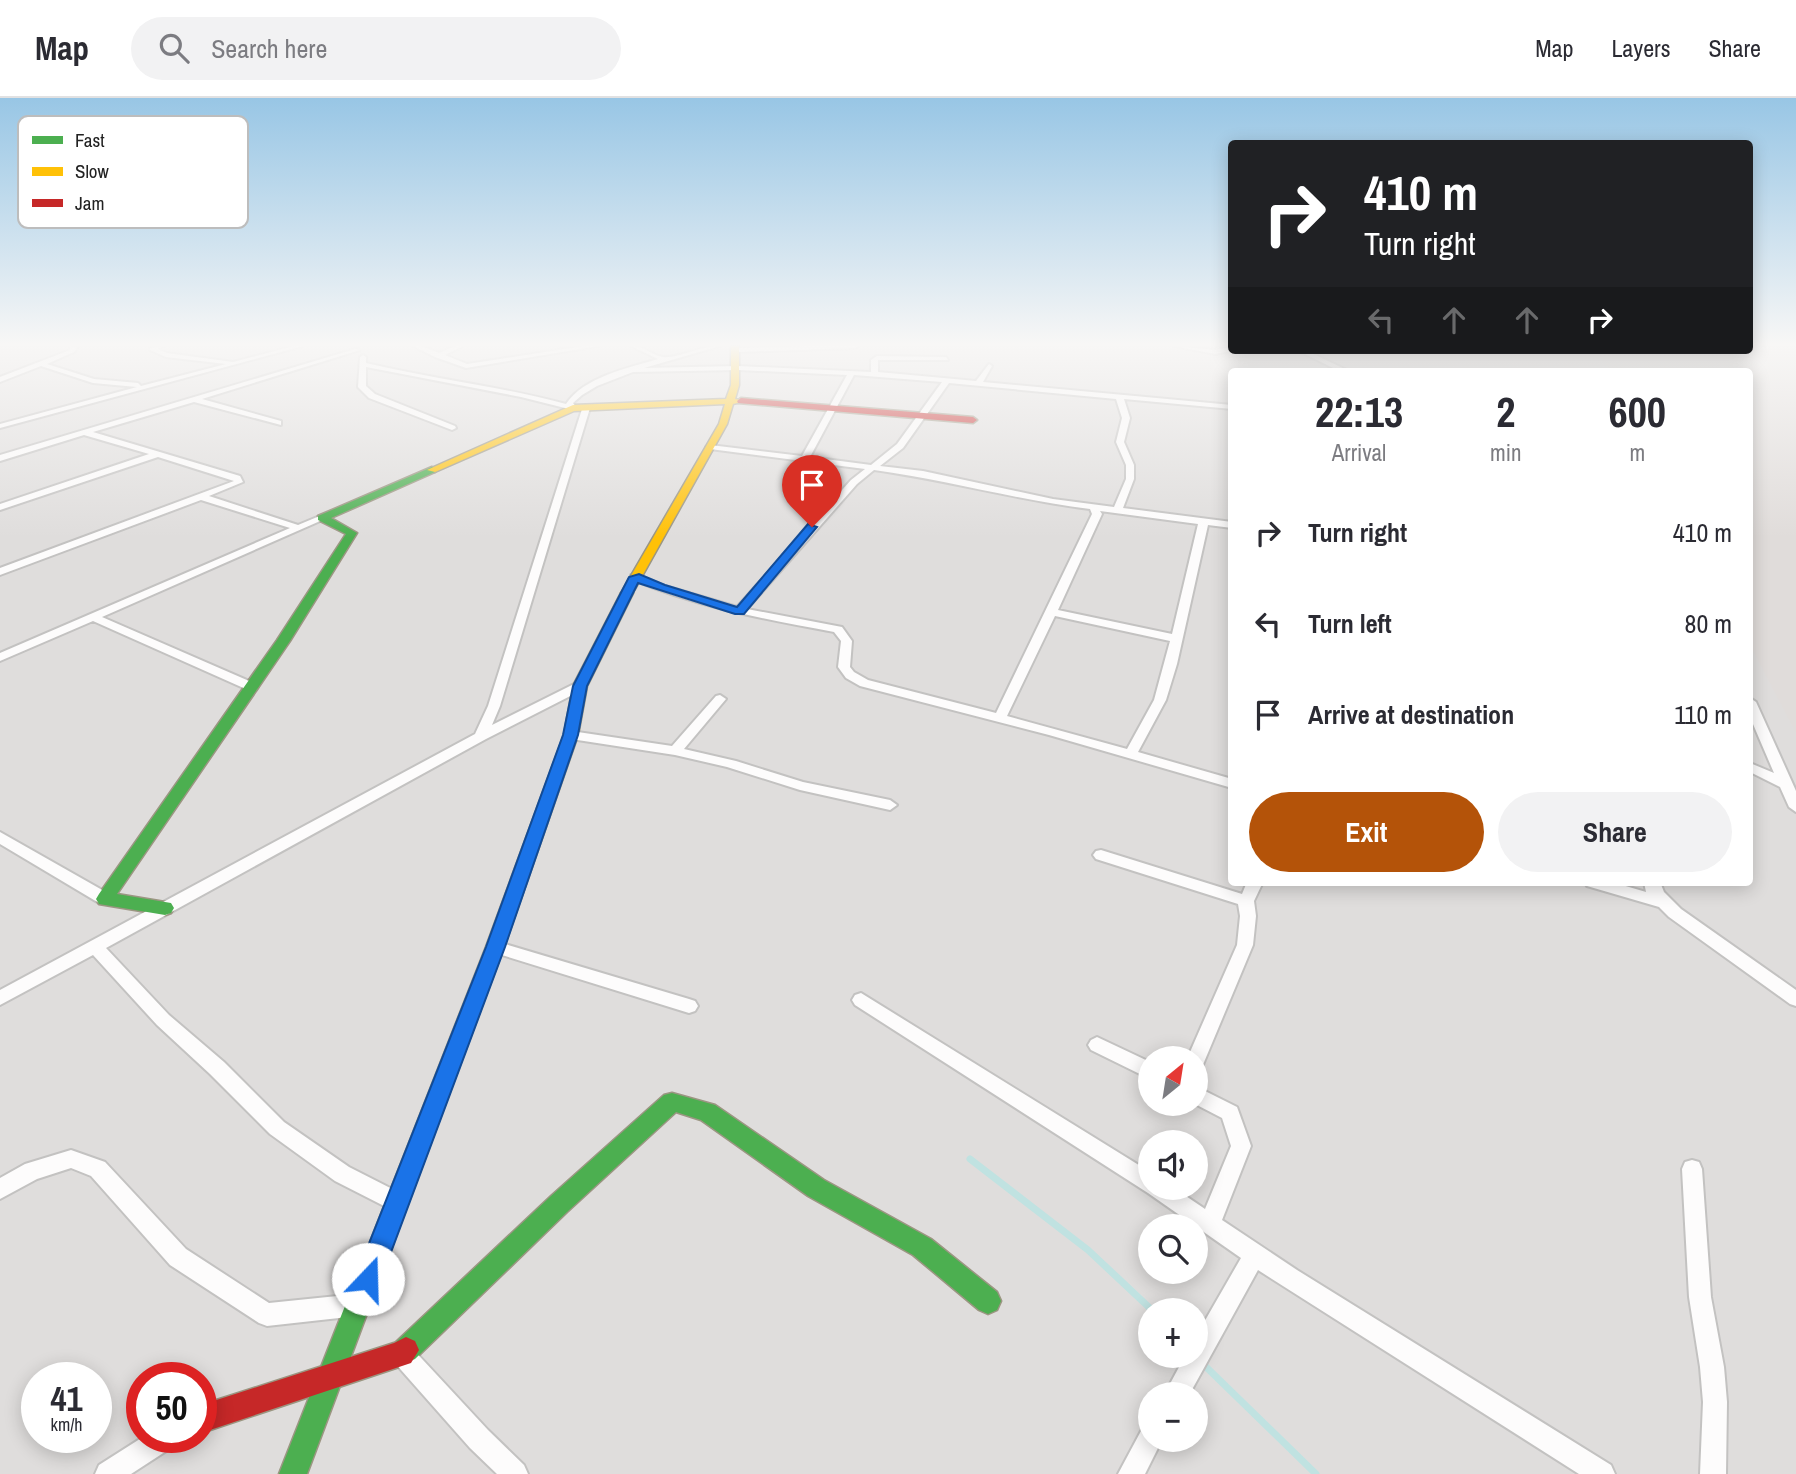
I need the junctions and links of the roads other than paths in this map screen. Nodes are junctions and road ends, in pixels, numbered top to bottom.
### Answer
1 (60, 410) edge
2 (152, 410) edge
3 (234, 410) edge
4 (408, 410) edge
5 (575, 410) edge
6 (579, 410) edge
7 (728, 410) edge
8 (831, 410) edge
9 (860, 410) edge
10 (925, 410) edge
11 (1124, 410) edge
12 (921, 415) junction
13 (973, 420) dead end
14 (278, 423) dead end
15 (0, 426) edge
16 (452, 428) dead end
17 (83, 432) junction
18 (710, 447) junction
19 (155, 455) junction
20 (0, 457) edge
21 (805, 458) junction
22 (871, 467) junction
23 (202, 497) junction
24 (1092, 506) junction
25 (0, 508) edge
26 (1118, 509) junction
27 (322, 518) junction
28 (1204, 520) junction
29 (1228, 523) edge
30 (298, 528) junction
31 (0, 572) edge
32 (635, 577) junction
33 (739, 611) junction
34 (1051, 612) junction
35 (93, 617) junction
36 (1177, 639) junction
37 (0, 657) edge
38 (580, 686) junction
39 (251, 687) junction
40 (720, 698) dead end
41 (1753, 709) edge
42 (1000, 718) junction
43 (571, 735) junction
44 (481, 736) junction
45 (675, 751) junction
46 (1130, 755) junction
47 (1753, 768) edge
48 (1228, 783) edge
49 (1784, 784) junction
50 (890, 805) dead end
51 (1796, 807) edge
52 (0, 837) edge
53 (1101, 855) dead end
54 (1253, 886) edge
55 (1607, 886) edge
56 (1653, 887) edge
57 (105, 898) junction
58 (1246, 901) junction
59 (165, 908) junction
60 (95, 947) junction
61 (495, 947) junction
62 (0, 998) edge
63 (1796, 999) edge
64 (862, 1000) dead end
65 (689, 1006) dead end
66 (1097, 1045) dead end
67 (1201, 1046) edge
68 (1138, 1065) edge
69 (1208, 1101) edge
70 (1692, 1169) dead end
71 (1138, 1176) edge
72 (0, 1189) edge
73 (1175, 1200) edge
74 (397, 1202) junction
75 (1210, 1222) junction
76 (1255, 1254) junction
77 (988, 1301) dead end
78 (358, 1304) junction
79 (402, 1354) junction
80 (331, 1376) junction
81 (1183, 1382) edge
82 (217, 1414) edge
83 (1143, 1452) edge
84 (140, 1453) edge
85 (108, 1474) edge
86 (293, 1474) edge
87 (515, 1474) edge
88 (1131, 1474) edge
89 (1602, 1474) edge
90 (1713, 1474) edge

1 - 15 street
2 - 17 street
3 - 14 street
4 - 16 street
5 - 27 street
6 - 44 street
7 - 18 street
8 - 21 street
9 - 12 street
10 - 12 street
11 - 26 street
12 - 13 street
12 - 22 street
17 - 19 street
17 - 20 street
18 - 21 street
18 - 32 street
19 - 23 street
19 - 25 street
21 - 22 street
22 - 24 street
22 - 33 street
23 - 30 street
23 - 31 street
24 - 26 street
24 - 34 street
26 - 28 street
27 - 30 street
27 - 39 street
28 - 29 street
28 - 36 street
30 - 35 street
32 - 33 street
32 - 38 street
33 - 42 street
34 - 36 street
34 - 42 street
35 - 37 street
35 - 39 street
36 - 46 street
38 - 43 street
38 - 44 street
39 - 57 street
40 - 45 street
41 - 49 street
42 - 46 street
43 - 45 street
43 - 61 street
44 - 59 street
45 - 50 street
46 - 48 street
47 - 49 street
49 - 51 street
52 - 57 street
53 - 58 street
54 - 58 street
55 - 56 street
56 - 63 street
57 - 59 street
58 - 67 street
59 - 60 street
60 - 62 street
60 - 74 street
61 - 65 street
61 - 74 street
64 - 71 street
66 - 68 street
69 - 75 street
70 - 90 street
72 - 78 street
73 - 75 street
74 - 78 street
75 - 76 street
76 - 81 street
76 - 89 street
77 - 79 street
78 - 80 street
79 - 80 street
79 - 87 street
80 - 82 street
80 - 86 street
83 - 88 street
84 - 85 street

